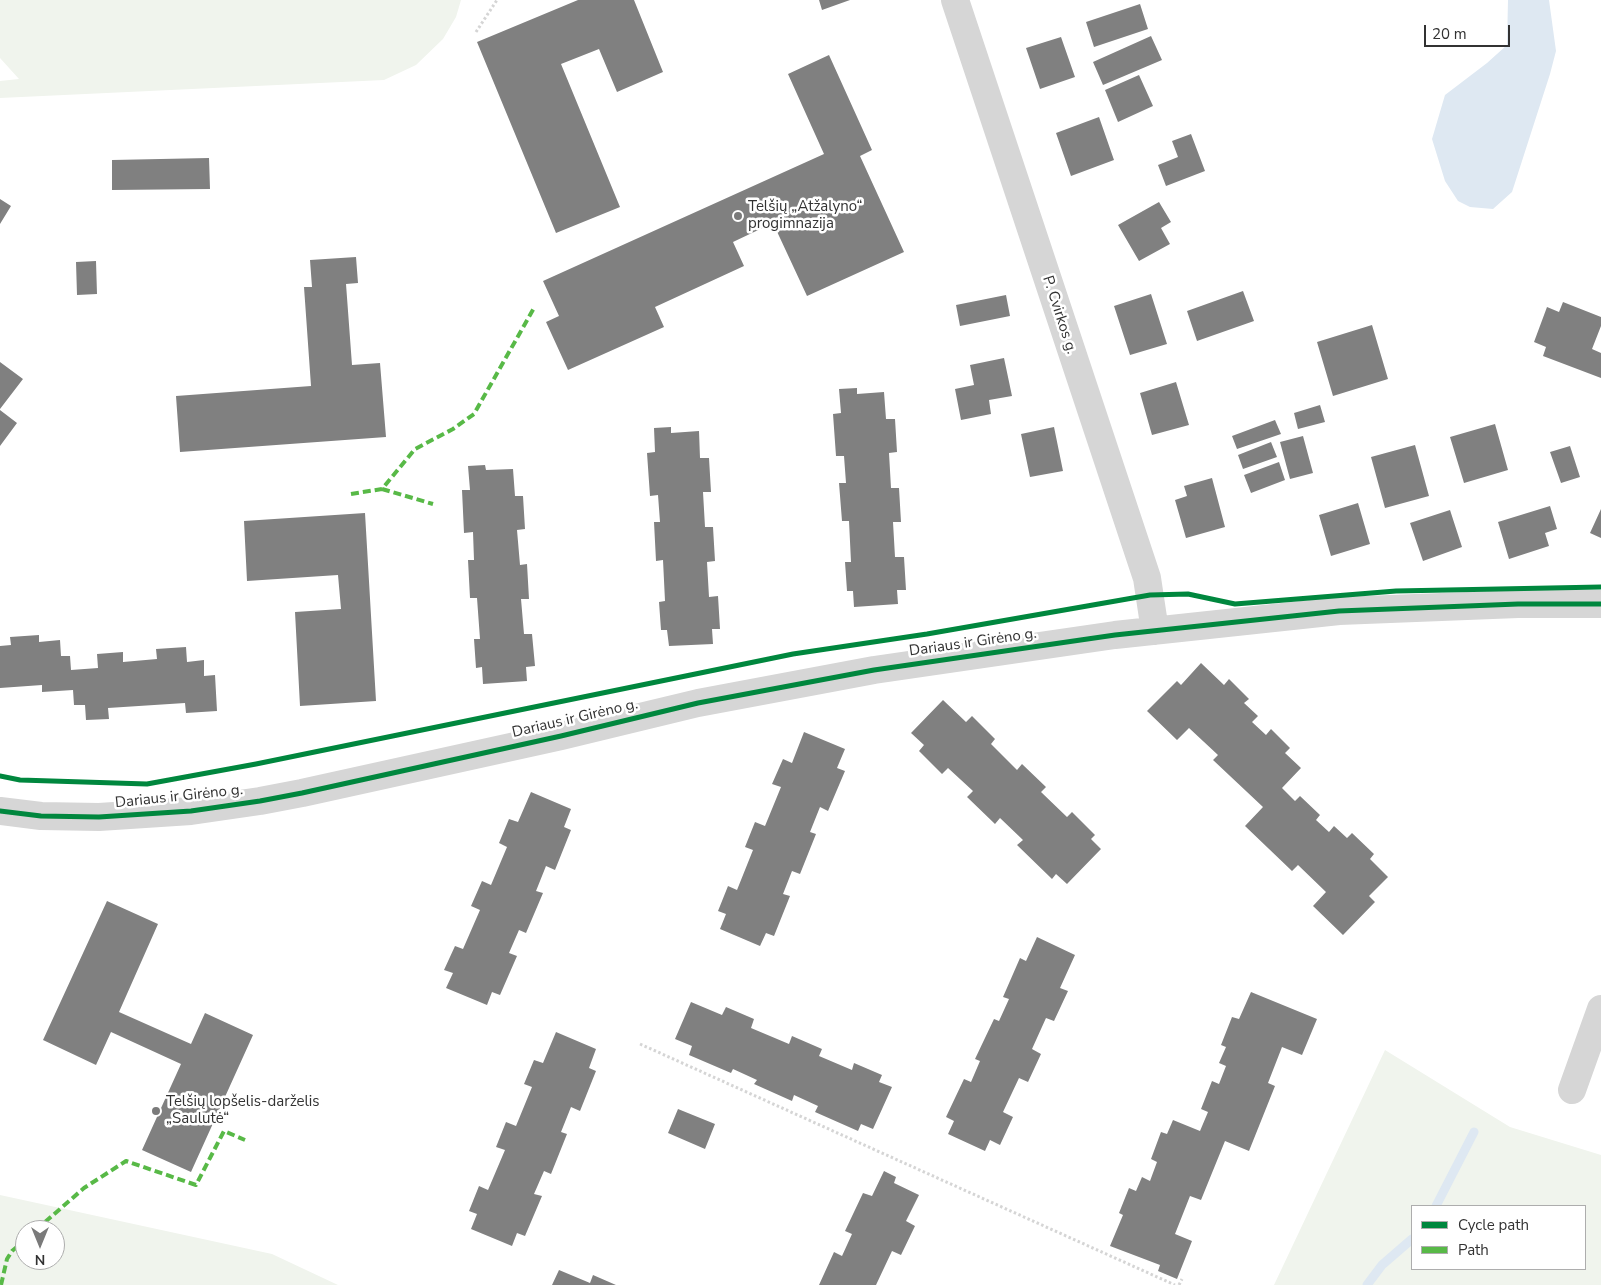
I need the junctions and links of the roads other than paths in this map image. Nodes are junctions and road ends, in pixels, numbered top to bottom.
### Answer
1 (955, 0) edge
2 (1601, 604) edge
3 (1155, 631) junction
4 (0, 811) edge
5 (1601, 1008) edge
6 (1572, 1090) dead end

1 - 3 street, P. Cvirkos g.
2 - 3 street, Dariaus ir Girėno g.
3 - 4 street, Dariaus ir Girėno g.
5 - 6 street

